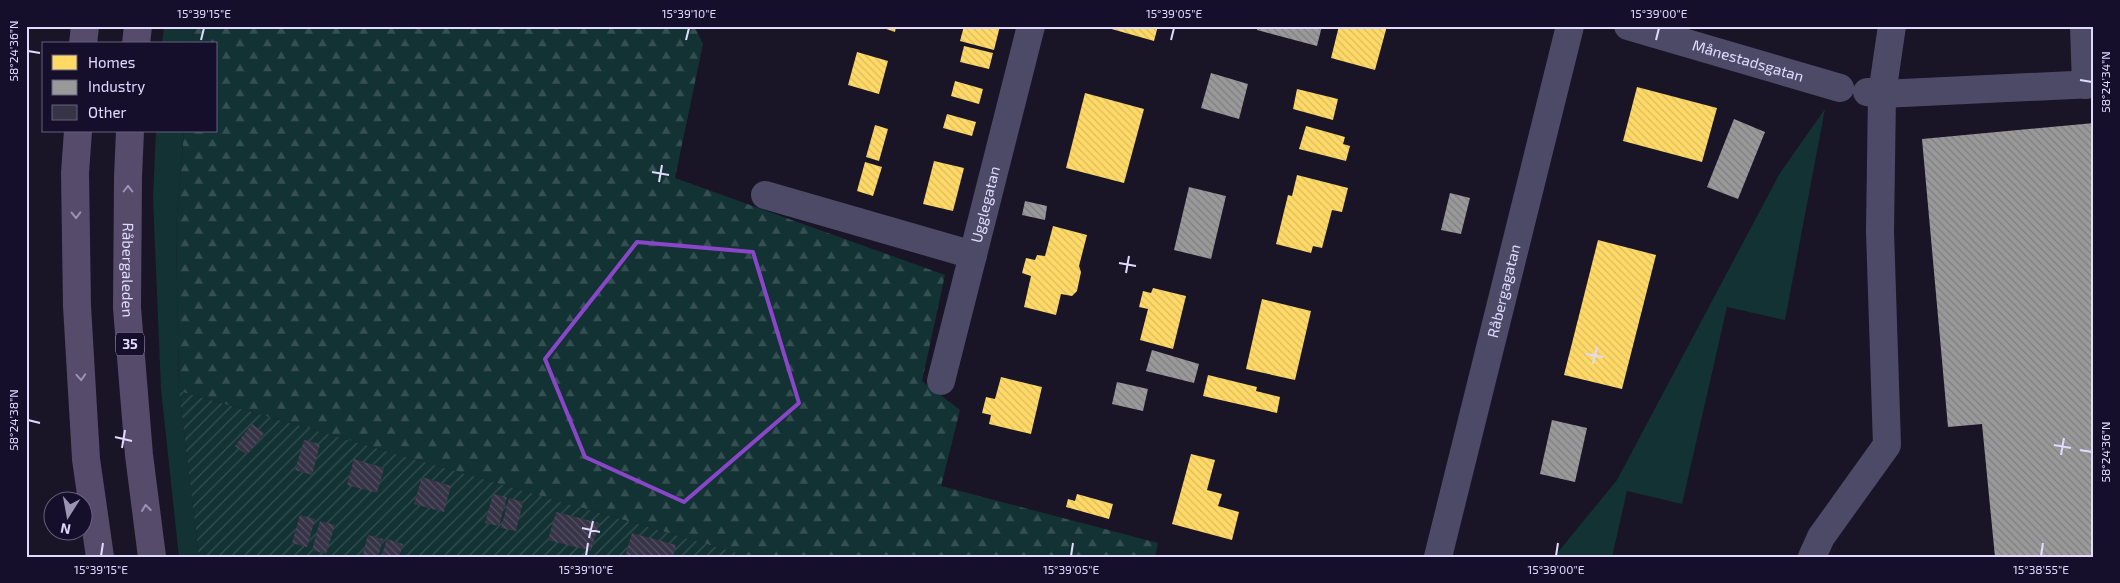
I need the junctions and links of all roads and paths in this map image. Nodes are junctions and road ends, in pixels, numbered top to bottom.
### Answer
1 (85, 26) edge
2 (138, 26) edge
3 (1031, 26) edge
4 (1570, 26) edge
5 (1628, 26) edge
6 (1892, 26) edge
7 (2084, 26) edge
8 (84, 42) edge
9 (136, 42) edge
10 (2090, 84) edge
11 (1840, 88) dead end
12 (1875, 93) junction
13 (78, 132) edge
14 (130, 132) edge
15 (765, 195) dead end
16 (973, 255) junction
17 (941, 381) dead end
18 (100, 557) edge
19 (152, 557) edge
20 (1438, 557) edge
21 (1812, 557) edge

1 - 8 main road
2 - 9 main road
3 - 16 street, Ugglegatan
4 - 20 street, Råbergagatan
5 - 11 street, Månestadsgatan
6 - 12 street
7 - 10 street
10 - 12 street
12 - 21 street
13 -> 18 main road
19 -> 14 main road, Råbergaleden / 35
15 - 16 street
16 - 17 street, Ugglegatan

